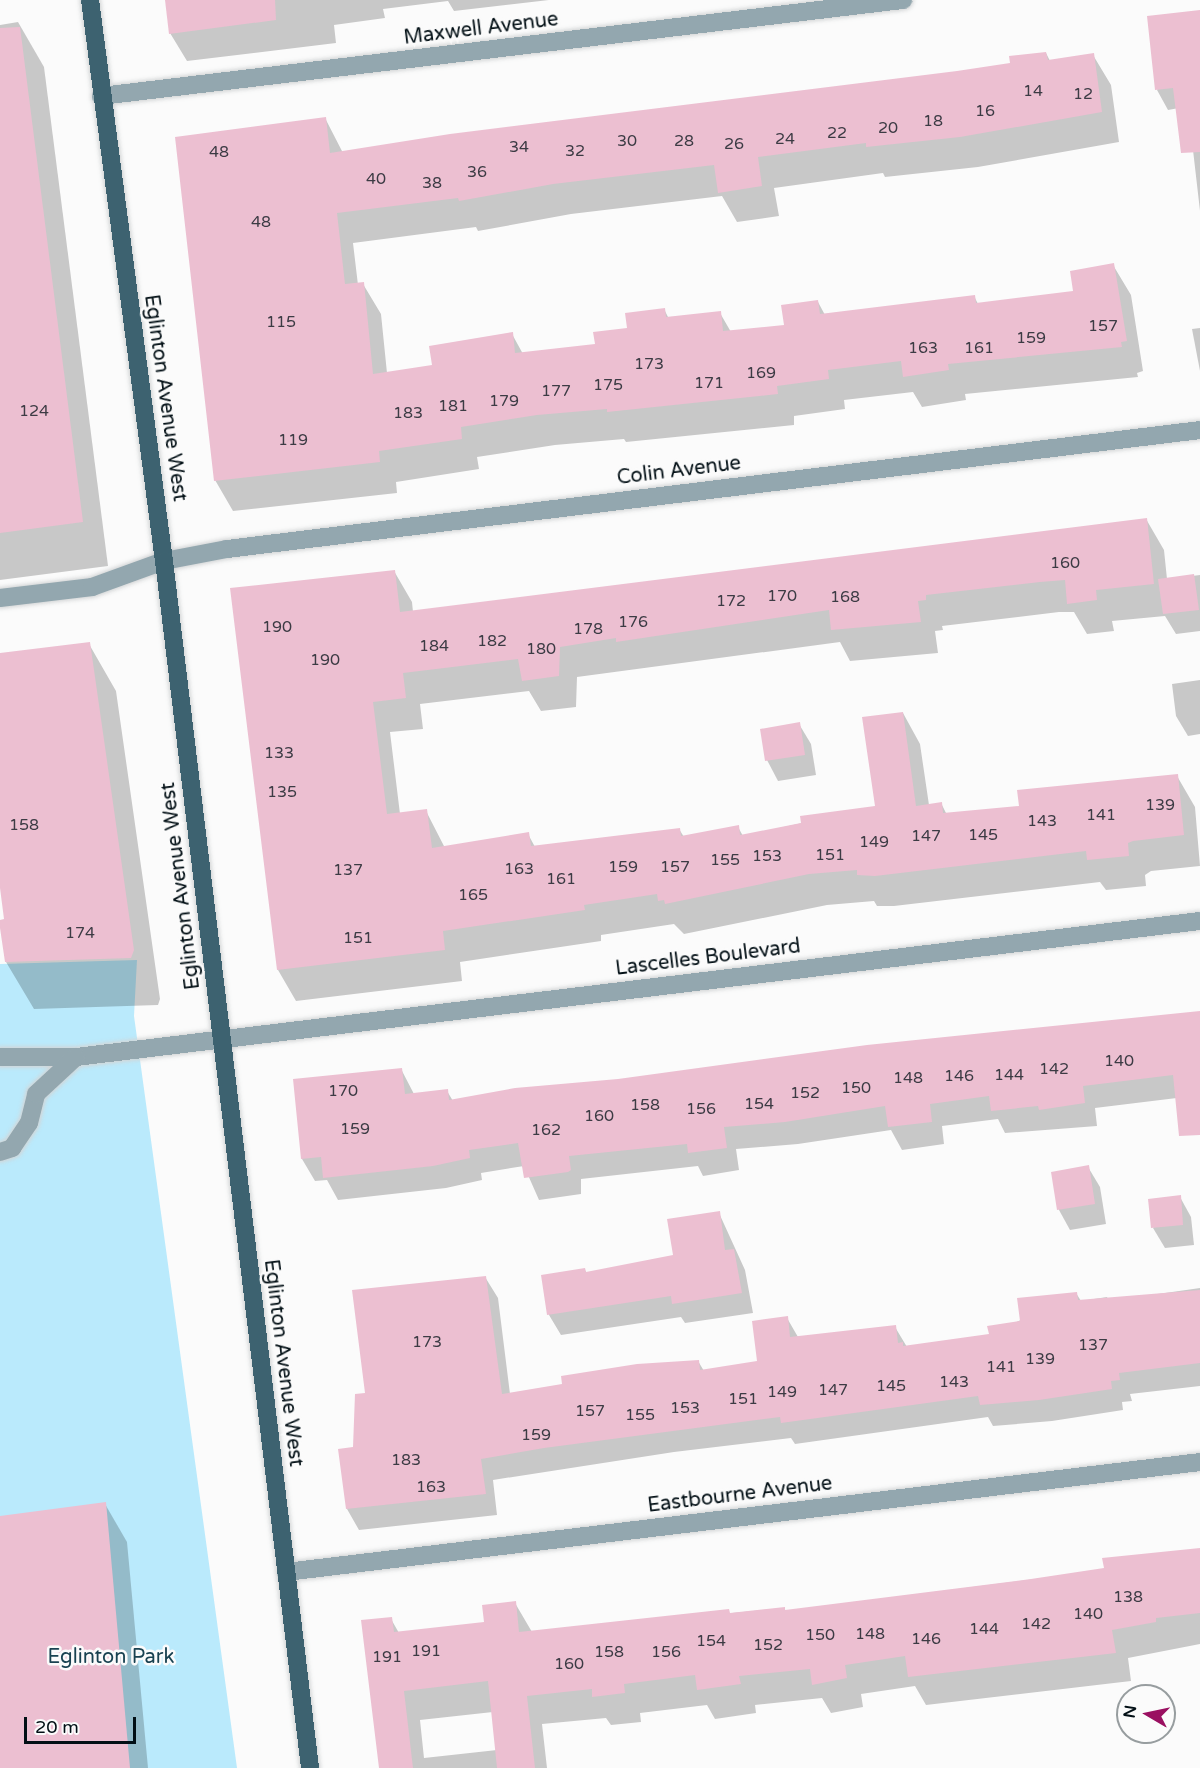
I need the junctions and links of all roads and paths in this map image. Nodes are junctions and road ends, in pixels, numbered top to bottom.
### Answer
1 (90, 0) edge
2 (903, 0) edge
3 (100, 96) junction
4 (1200, 430) edge
5 (164, 561) junction
6 (0, 598) edge
7 (1200, 921) edge
8 (222, 1040) junction
9 (0, 1057) edge
10 (76, 1057) junction
11 (0, 1152) edge
12 (1200, 1462) edge
13 (286, 1572) junction
14 (310, 1768) edge

1 - 3 main road, Eglinton Avenue West
2 - 3 street, Maxwell Avenue
3 - 5 main road, Eglinton Avenue West
4 - 5 street, Colin Avenue
5 - 6 street, Colin Avenue
5 - 8 main road, Eglinton Avenue West
7 - 8 street, Lascelles Boulevard
8 - 10 street, Lascelles Boulevard
8 - 13 main road, Eglinton Avenue West
9 - 10 street, Lascelles Boulevard
10 - 11 street
12 - 13 street, Eastbourne Avenue
13 - 14 main road, Eglinton Avenue West

